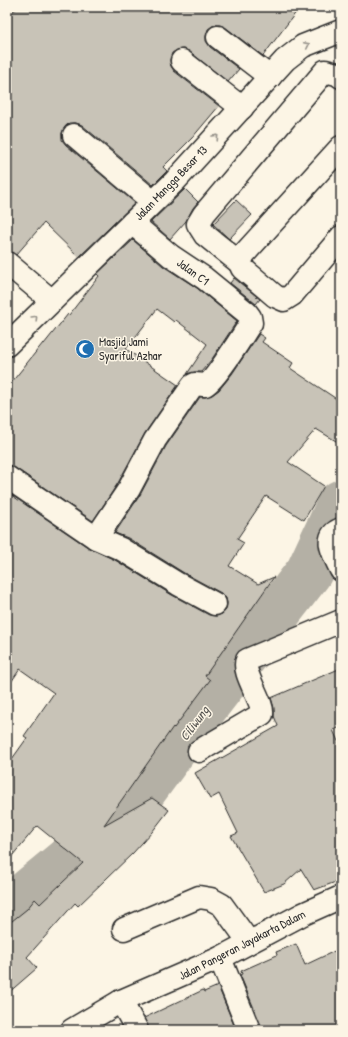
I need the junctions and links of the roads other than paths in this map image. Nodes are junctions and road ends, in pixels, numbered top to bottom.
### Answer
1 (341, 31) edge
2 (218, 37) dead end
3 (182, 61) dead end
4 (270, 77) junction
5 (341, 77) edge
6 (242, 108) junction
7 (74, 135) dead end
8 (341, 147) edge
9 (153, 202) junction
10 (132, 223) junction
11 (341, 238) edge
12 (240, 262) junction
13 (7, 263) edge
14 (52, 301) junction
15 (7, 345) edge
16 (7, 477) edge
17 (341, 529) edge
18 (96, 538) junction
19 (341, 570) edge
20 (216, 604) dead end
21 (341, 621) edge
22 (199, 751) dead end
23 (341, 897) edge
24 (124, 929) dead end
25 (249, 942) junction
26 (220, 958) junction
27 (121, 1001) junction
28 (72, 1030) edge
29 (137, 1030) edge
30 (249, 1030) edge

4 -> 1 street, Jalan Mangga Besar 13
2 - 4 street
3 - 6 street
4 - 6 street, Jalan Mangga Besar 13
5 - 12 street
9 -> 6 street, Jalan Mangga Besar 13
7 - 9 street
8 - 12 street
9 - 10 street, Jalan Mangga Besar 13
10 - 14 street, Jalan Mangga Besar 13
10 - 18 street, Jalan C1
11 - 12 street
13 - 14 street
15 -> 14 street, Jalan Mangga Besar 13
16 - 18 street
17 - 19 street
18 - 20 street
21 - 22 street
23 - 25 street, Jalan Pangeran Jayakarta Dalam
24 - 25 street
25 - 26 street, Jalan Pangeran Jayakarta Dalam
26 - 27 street, Jalan Pangeran Jayakarta Dalam
26 - 30 street
27 - 28 street, Jalan Pangeran Jayakarta Dalam
27 - 29 street

